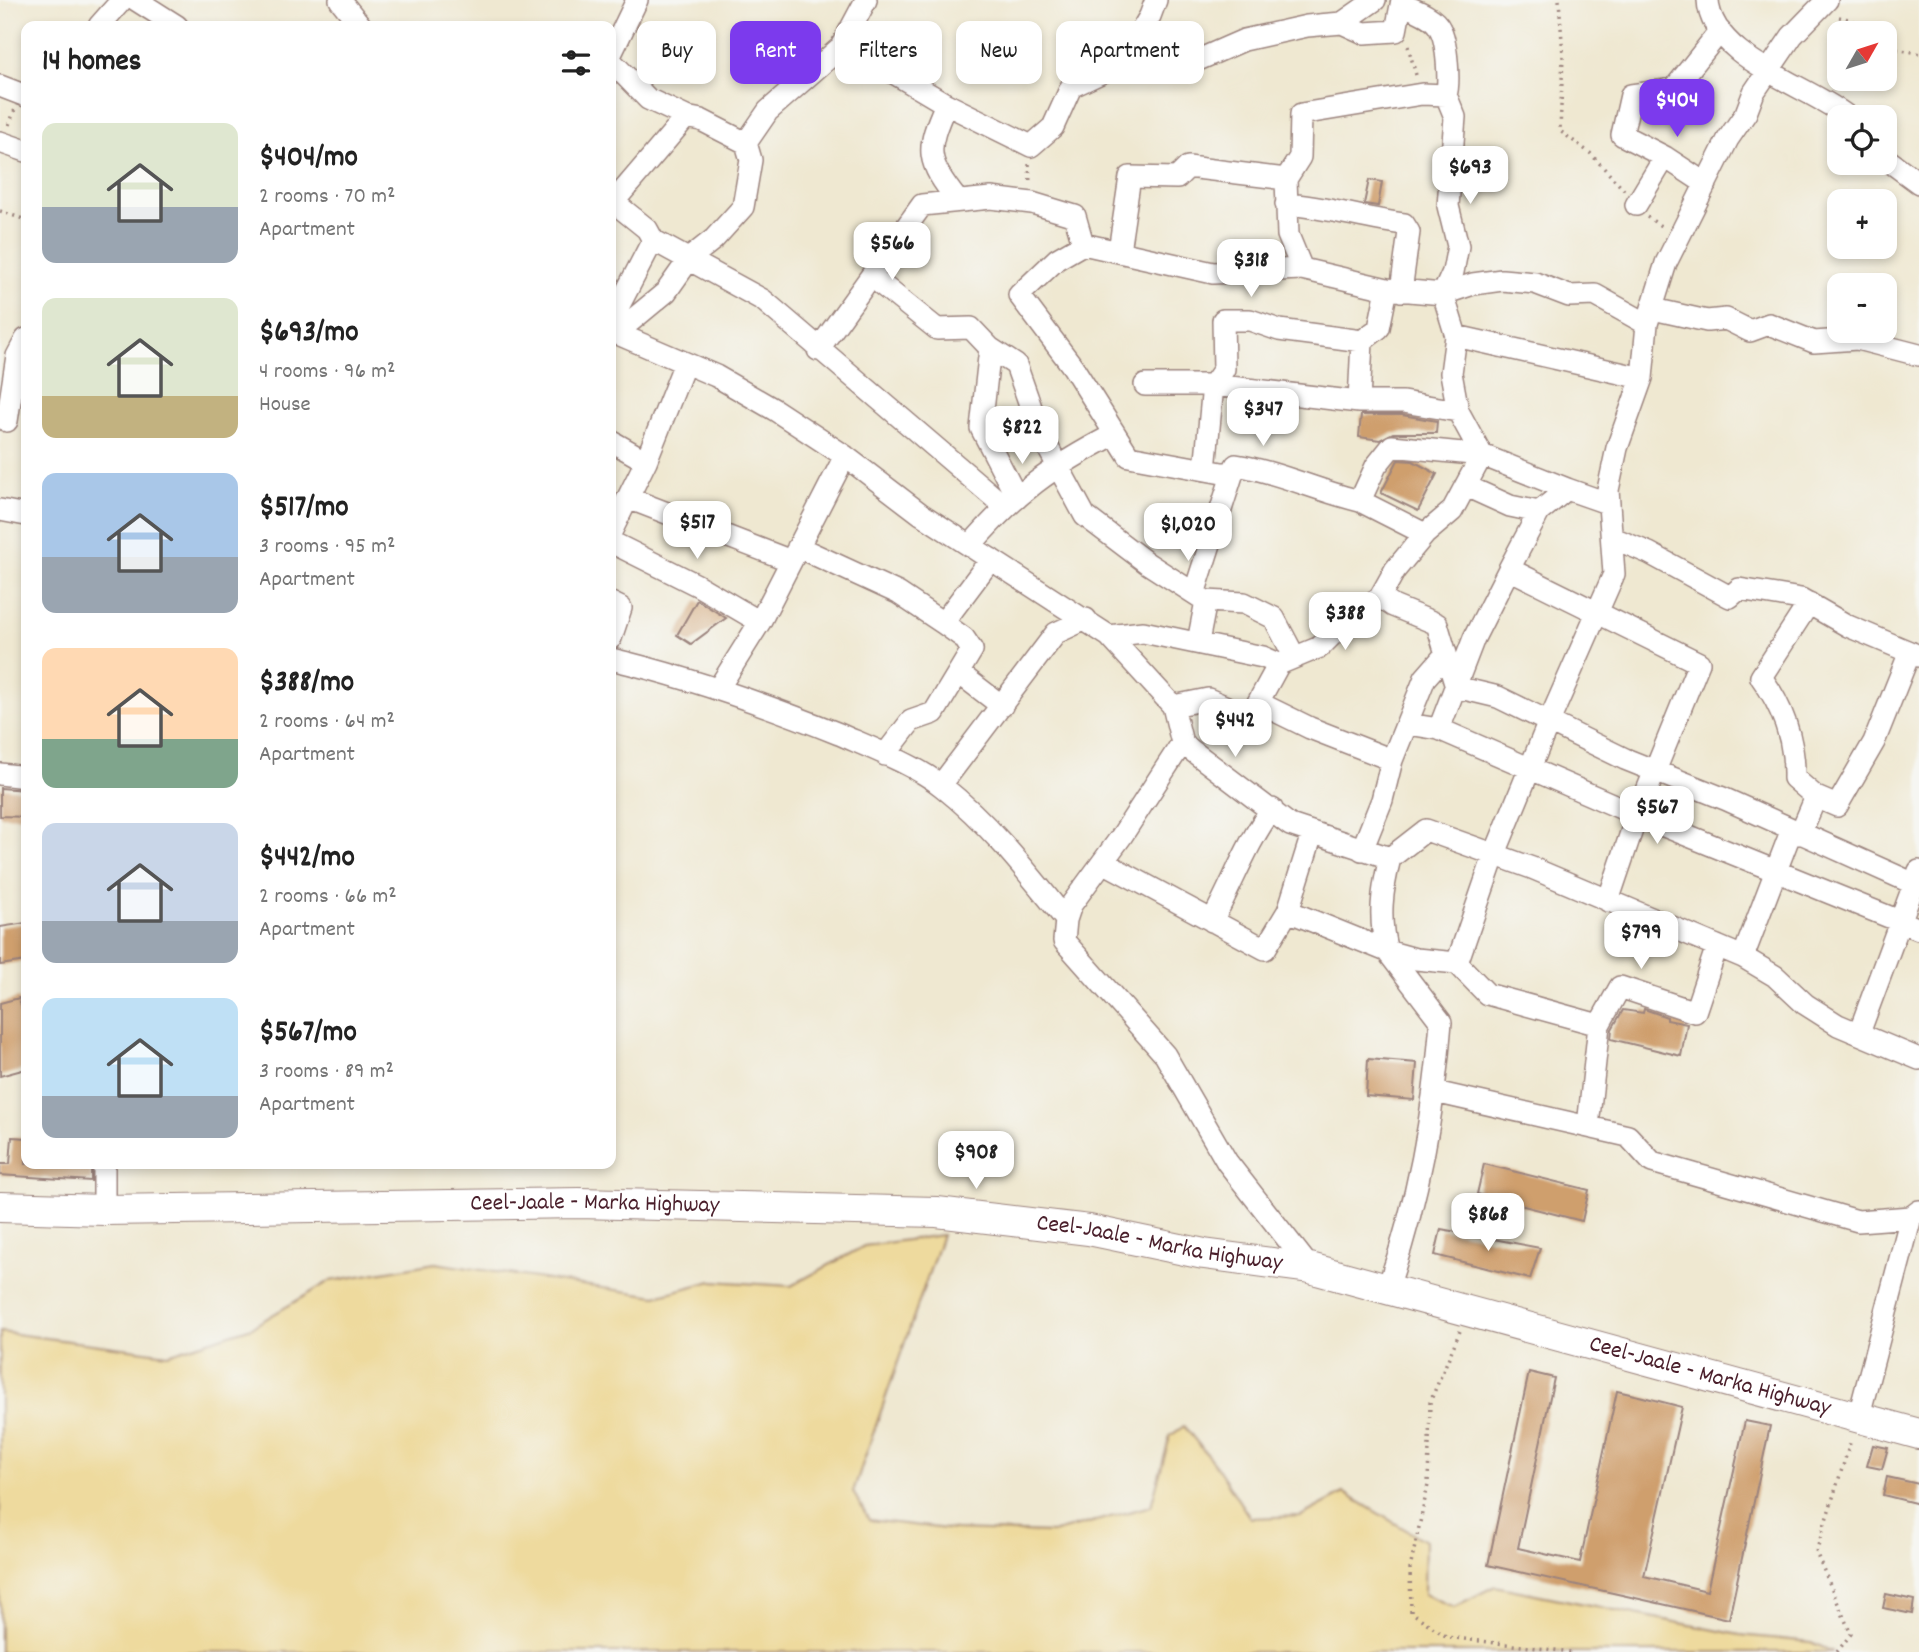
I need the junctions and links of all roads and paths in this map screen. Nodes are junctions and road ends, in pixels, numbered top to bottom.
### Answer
1 (122, 0) edge
2 (136, 0) edge
3 (340, 0) edge
4 (637, 0) edge
5 (866, 0) edge
6 (1156, 0) edge
7 (1375, 0) edge
8 (1559, 0) edge
9 (1708, 0) edge
10 (1403, 2) edge
11 (1816, 4) edge
12 (103, 21) edge
13 (169, 21) edge
14 (358, 21) edge
15 (855, 21) edge
16 (1146, 21) edge
17 (1852, 21) edge
18 (1342, 23) junction
19 (1396, 30) junction
20 (1720, 31) junction
21 (616, 44) edge
22 (1897, 49) edge
23 (835, 52) edge
24 (1919, 54) edge
25 (1204, 57) edge
26 (616, 66) edge
27 (1768, 71) junction
28 (912, 84) edge
29 (1077, 84) edge
30 (0, 86) edge
31 (1422, 93) junction
32 (21, 94) edge
33 (1446, 95) junction
34 (21, 101) edge
35 (946, 104) junction
36 (1827, 105) edge
37 (686, 117) junction
38 (1, 142) edge
39 (746, 143) junction
40 (1031, 146) junction
41 (21, 149) edge
42 (1665, 157) junction
43 (1897, 167) edge
44 (1286, 179) junction
45 (1919, 183) edge
46 (1706, 184) junction
47 (616, 196) edge
48 (958, 201) junction
49 (1032, 203) junction
50 (1286, 204) junction
51 (1636, 205) junction
52 (616, 206) edge
53 (0, 211) edge
54 (21, 218) edge
55 (1678, 237) junction
56 (653, 240) junction
57 (1083, 244) junction
58 (1119, 251) junction
59 (690, 258) junction
60 (1302, 270) junction
61 (871, 276) junction
62 (1394, 290) junction
63 (1443, 294) junction
64 (616, 311) edge
65 (1650, 316) junction
66 (616, 327) edge
67 (616, 331) edge
68 (1456, 336) junction
69 (1362, 341) junction
70 (990, 348) junction
71 (818, 350) junction
72 (17, 352) edge
73 (1919, 355) edge
74 (685, 363) junction
75 (1642, 378) junction
76 (1145, 385) dead end
77 (1213, 385) junction
78 (1359, 402) junction
79 (1458, 411) junction
80 (11, 422) edge
81 (1113, 435) junction
82 (616, 444) edge
83 (1482, 455) junction
84 (845, 456) junction
85 (646, 461) junction
86 (1057, 465) junction
87 (1205, 470) junction
88 (1233, 472) junction
89 (1466, 486) junction
90 (1567, 489) junction
91 (628, 498) junction
92 (1360, 501) junction
93 (1011, 502) junction
94 (1607, 503) junction
95 (0, 510) edge
96 (1539, 512) junction
97 (21, 514) edge
98 (616, 522) edge
99 (1424, 534) junction
100 (1613, 538) junction
101 (616, 544) edge
102 (970, 546) junction
103 (794, 554) junction
104 (990, 559) junction
105 (1508, 569) junction
106 (1200, 596) junction
107 (1380, 597) junction
108 (1809, 603) junction
109 (616, 606) edge
110 (1599, 614) junction
111 (1086, 619) junction
112 (760, 622) junction
113 (616, 623) edge
114 (943, 623) junction
115 (1109, 636) junction
116 (1198, 642) junction
117 (1446, 654) junction
118 (1914, 654) edge
119 (1286, 660) junction
120 (616, 661) edge
121 (959, 673) junction
122 (1456, 687) junction
123 (718, 689) junction
124 (1259, 703) junction
125 (1002, 705) junction
126 (1173, 706) junction
127 (1408, 724) junction
128 (1548, 724) junction
129 (1440, 729) junction
130 (1182, 743) junction
131 (885, 755) junction
132 (1392, 760) junction
133 (1530, 770) junction
134 (1653, 771) junction
135 (0, 774) edge
136 (21, 776) edge
137 (941, 785) junction
138 (1816, 797) junction
139 (1272, 809) junction
140 (1637, 815) junction
141 (1796, 831) junction
142 (1312, 834) junction
143 (1362, 850) junction
144 (1494, 856) junction
145 (1390, 858) junction
146 (1102, 863) junction
147 (1776, 871) junction
148 (1918, 880) edge
149 (1608, 901) junction
150 (1288, 911) junction
151 (1066, 920) junction
152 (1212, 921) junction
153 (1910, 925) edge
154 (1717, 946) junction
155 (1387, 951) junction
156 (1743, 957) junction
157 (1457, 963) junction
158 (1599, 1025) junction
159 (1859, 1034) junction
160 (1919, 1059) edge
161 (1436, 1092) junction
162 (1588, 1126) junction
163 (104, 1169) edge
164 (0, 1207) edge
165 (104, 1210) junction
166 (1915, 1214) edge
167 (1310, 1268) junction
168 (1388, 1287) junction
169 (1469, 1310) junction
170 (1858, 1419) junction
171 (1919, 1434) edge
172 (1571, 1652) edge
173 (1837, 1652) edge

1 - 12 street
2 - 13 street
3 - 14 street
4 - 21 street
5 - 15 street
6 - 16 street
7 - 18 street
8 - 51 path
9 - 20 street
10 - 19 street
10 - 33 street
11 - 17 path
11 - 27 street
18 - 19 street
18 - 25 street
19 - 31 path
20 - 27 street
20 - 42 street
22 - 24 path
23 - 39 street
26 - 37 street
27 - 36 street
27 - 46 street
28 - 35 street
29 - 40 street
30 - 32 street
31 - 33 street
31 - 44 street
33 - 63 street
34 - 38 path
35 - 40 street
35 - 48 street
37 - 39 street
37 - 47 street
38 - 41 street
39 - 59 street
40 - 49 path
42 - 46 street
42 - 51 street
43 - 45 street
44 - 50 street
44 - 58 street
46 - 55 street
48 - 49 street
48 - 61 street
49 - 57 street
50 - 60 street
50 - 62 street
51 - 55 path
52 - 56 street
53 - 54 path
55 - 65 street
56 - 59 street
56 - 64 street
57 - 58 street
57 - 81 street
58 - 60 street
59 - 66 street
59 - 71 street
60 - 62 street
61 - 70 street
61 - 71 street
62 - 63 street
62 - 69 street
63 - 65 street
63 - 68 street
65 - 73 street
65 - 75 street
67 - 74 street
68 - 75 street
68 - 79 street
69 - 77 street
69 - 78 street
70 - 86 street
70 - 93 street
71 - 93 street
72 - 80 street
74 - 84 street
74 - 85 street
75 - 94 street
76 - 77 street
77 - 78 street
77 - 87 street
78 - 79 street
79 - 83 street
81 - 86 street
81 - 87 street
82 - 85 street
83 - 89 street
83 - 90 street
83 - 92 street
84 - 102 street
84 - 103 street
85 - 91 street
86 - 93 street
86 - 106 street
87 - 88 street
88 - 92 street
88 - 106 street
89 - 96 street
89 - 99 street
90 - 94 street
90 - 96 street
91 - 98 street
91 - 103 street
92 - 99 street
93 - 102 street
94 - 100 street
95 - 97 street
96 - 105 street
99 - 107 street
100 - 108 street
100 - 110 street
101 - 112 street
102 - 104 street
103 - 112 street
103 - 114 street
104 - 111 street
104 - 114 street
105 - 110 street
105 - 122 street
106 - 116 street
106 - 119 street
107 - 117 street
107 - 119 street
108 - 118 street
108 - 138 street
109 - 113 street
110 - 128 street
110 - 134 street
111 - 115 street
111 - 125 street
112 - 123 street
114 - 121 street
115 - 116 street
115 - 126 street
116 - 119 street
117 - 122 street
117 - 127 street
118 - 138 street
119 - 124 street
120 - 123 street
121 - 125 street
121 - 131 street
122 - 128 street
122 - 129 street
123 - 131 street
124 - 126 street
124 - 132 street
125 - 137 street
126 - 130 street
127 - 129 street
127 - 132 street
128 - 133 street
128 - 134 street
129 - 133 street
130 - 139 street
130 - 146 street
131 - 137 street
132 - 143 street
133 - 140 street
133 - 144 street
134 - 140 street
134 - 141 street
135 - 136 street
137 - 151 street
138 - 141 street
139 - 142 street
139 - 152 street
140 - 147 street
140 - 149 street
141 - 147 street
141 - 148 street
142 - 143 street
142 - 150 street
143 - 145 street
144 - 145 street
144 - 149 street
144 - 157 street
145 - 155 street
146 - 151 street
146 - 152 street
147 - 153 street
147 - 156 street
148 - 153 street
149 - 154 street
150 - 152 street
150 - 155 street
151 - 167 street
153 - 159 street
154 - 156 street
154 - 158 street
155 - 157 street
155 - 161 street
156 - 159 street
157 - 158 street
158 - 162 street
159 - 160 street
161 - 162 street
161 - 168 street
162 - 166 street
163 - 165 street
164 - 165 street, Ceel-Jaale - Marka Highway
165 - 167 street, Ceel-Jaale - Marka Highway
166 - 170 street
167 - 168 street, Ceel-Jaale - Marka Highway
168 - 169 street, Ceel-Jaale - Marka Highway
169 - 170 street, Ceel-Jaale - Marka Highway
169 - 172 path
170 - 171 street, Ceel-Jaale - Marka Highway
170 - 173 path

